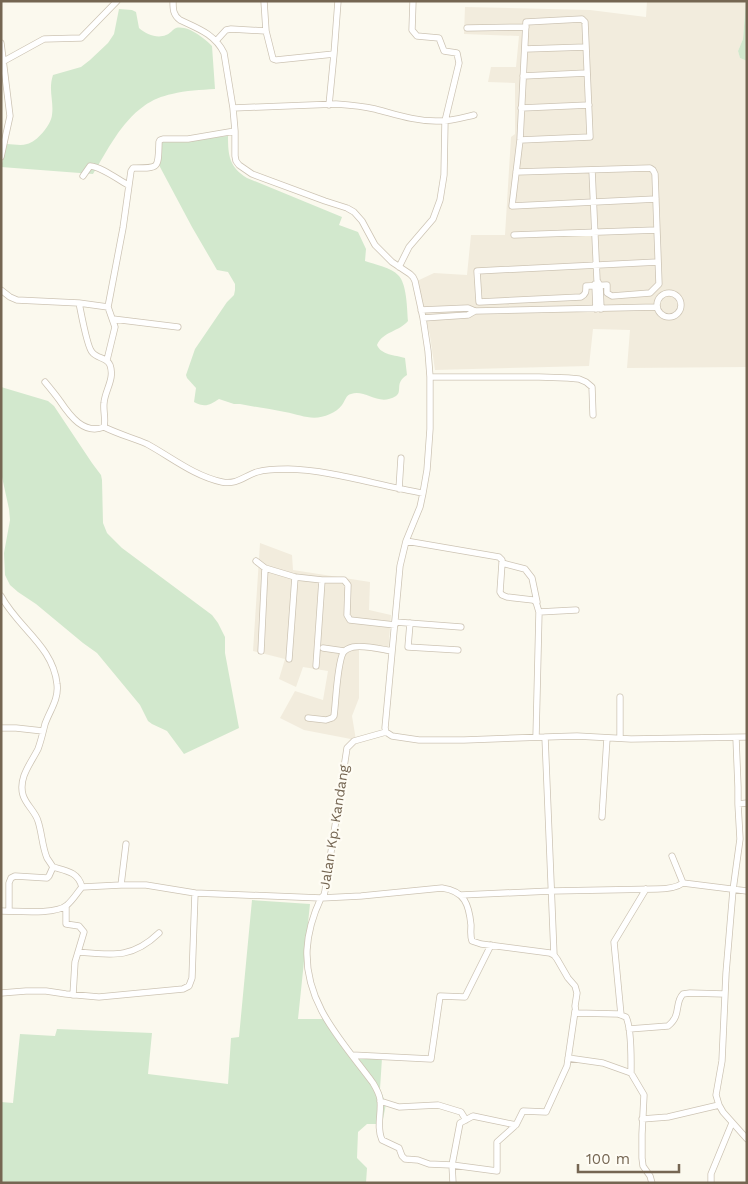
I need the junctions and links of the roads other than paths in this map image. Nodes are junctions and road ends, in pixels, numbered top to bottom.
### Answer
1 (117, 1) edge
2 (173, 1) edge
3 (264, 1) edge
4 (338, 1) edge
5 (414, 1) edge
6 (526, 27) junction
7 (467, 28) dead end
8 (266, 31) junction
9 (216, 41) junction
10 (1, 43) edge
11 (586, 47) junction
12 (525, 49) junction
13 (334, 54) junction
14 (4, 61) junction
15 (587, 73) junction
16 (523, 76) junction
17 (329, 105) junction
18 (589, 105) junction
19 (233, 108) junction
20 (521, 108) junction
21 (474, 116) dead end
22 (445, 121) junction
23 (235, 131) junction
24 (520, 140) junction
25 (1, 157) edge
26 (592, 170) junction
27 (516, 172) junction
28 (83, 176) dead end
29 (128, 185) junction
30 (656, 200) junction
31 (593, 202) junction
32 (657, 230) junction
33 (595, 232) junction
34 (514, 235) dead end
35 (658, 262) junction
36 (596, 265) junction
37 (398, 267) junction
38 (597, 284) junction
39 (1, 290) edge
40 (79, 303) junction
41 (657, 306) junction
42 (108, 307) junction
43 (598, 309) junction
44 (421, 310) junction
45 (475, 311) junction
46 (423, 318) junction
47 (112, 319) junction
48 (178, 327) dead end
49 (107, 360) junction
50 (430, 377) junction
51 (45, 382) dead end
52 (593, 415) dead end
53 (104, 427) junction
54 (401, 458) dead end
55 (399, 489) junction
56 (423, 493) junction
57 (406, 541) junction
58 (256, 561) dead end
59 (502, 563) junction
60 (265, 568) junction
61 (295, 577) junction
62 (322, 580) junction
63 (1, 596) edge
64 (539, 609) junction
65 (576, 610) dead end
66 (395, 624) junction
67 (410, 624) junction
68 (461, 627) dead end
69 (323, 648) dead end
70 (458, 650) dead end
71 (261, 651) dead end
72 (344, 651) junction
73 (392, 651) junction
74 (289, 659) dead end
75 (316, 666) dead end
76 (620, 697) dead end
77 (308, 718) dead end
78 (1, 728) edge
79 (43, 731) junction
80 (386, 732) junction
81 (536, 737) junction
82 (545, 737) junction
83 (747, 737) edge
84 (607, 738) junction
85 (620, 738) junction
86 (736, 738) junction
87 (747, 803) edge
88 (738, 804) junction
89 (602, 817) dead end
90 (126, 844) dead end
91 (672, 856) dead end
92 (53, 867) junction
93 (683, 883) junction
94 (121, 885) junction
95 (82, 887) junction
96 (646, 890) junction
97 (733, 890) junction
98 (551, 891) junction
99 (747, 891) edge
100 (195, 893) junction
101 (461, 895) junction
102 (321, 898) junction
103 (66, 906) junction
104 (1, 911) edge
105 (10, 911) junction
106 (159, 934) dead end
107 (491, 945) junction
108 (78, 952) junction
109 (554, 955) junction
110 (1, 993) edge
111 (724, 994) junction
112 (74, 995) junction
113 (575, 1011) junction
114 (620, 1015) junction
115 (629, 1029) junction
116 (352, 1055) junction
117 (568, 1058) junction
118 (631, 1073) junction
119 (380, 1101) junction
120 (719, 1106) junction
121 (642, 1119) junction
122 (466, 1120) junction
123 (732, 1122) junction
124 (516, 1125) junction
125 (747, 1139) edge
126 (452, 1165) junction
127 (453, 1183) edge
128 (653, 1183) edge
129 (711, 1183) edge

1 - 14 street
2 - 9 street
3 - 8 street
4 - 13 street
5 - 22 street
6 - 7 street
6 - 11 street
6 - 12 street
8 - 9 street
8 - 13 street
9 - 19 street
10 - 14 street
11 - 12 street
11 - 15 street
12 - 16 street
13 - 17 street
14 - 25 street
15 - 16 street
15 - 18 street
16 - 20 street
17 - 19 street
17 - 22 street
18 - 20 street
18 - 24 street
19 - 23 street
20 - 24 street
21 - 22 street
22 - 37 street
23 - 29 street
23 - 37 street
24 - 27 street
26 - 27 street
26 - 30 street
26 - 31 street
27 - 31 street
28 - 29 street
29 - 42 street
30 - 31 street
30 - 32 street
31 - 33 street
32 - 33 street
32 - 35 street
33 - 34 street
33 - 36 street
35 - 36 street
35 - 38 street
36 - 38 street
36 - 38 street
37 - 44 street
38 - 43 street
39 - 40 street
40 - 42 street
40 - 49 street
41 - 41 street
41 - 43 street
42 - 47 street
43 - 45 street
44 - 45 street
44 - 46 street
45 - 46 street
46 - 50 street
47 - 48 street
47 - 49 street
49 - 53 street
50 - 52 street
50 - 56 street
51 - 53 street
53 - 55 street
54 - 55 street
55 - 56 street
56 - 57 street
57 - 59 street
57 - 66 street
58 - 60 street
59 - 64 street
59 - 64 street
60 - 61 street
60 - 71 street
61 - 62 street
61 - 74 street
62 - 66 street
62 - 75 street
63 - 79 street
64 - 65 street
64 - 81 street
66 - 67 street
66 - 73 street
67 - 68 street
67 - 70 street
69 - 72 street
72 - 73 street
72 - 77 street
73 - 80 street
76 - 85 street
78 - 79 street
79 - 92 street
80 - 81 street
80 - 102 street, Jalan Kp. Kandang
81 - 82 street
82 - 84 street
82 - 98 street
83 - 86 street
84 - 85 street
84 - 89 street
85 - 86 street
86 - 88 street
87 - 88 street
88 - 97 street
90 - 94 street
91 - 93 street
92 - 95 street
92 - 105 street
93 - 96 street
93 - 97 street
94 - 95 street, Jalan Kp. Kandang
94 - 100 street, Jalan Kp. Kandang
95 - 103 street
96 - 98 street
96 - 114 street
97 - 99 street
97 - 111 street
98 - 101 street
98 - 109 street
100 - 102 street, Jalan Kp. Kandang
100 - 112 street
101 - 102 street
101 - 107 street
102 - 116 street
103 - 105 street
103 - 108 street
104 - 105 street
106 - 108 street
107 - 109 street
107 - 116 street
108 - 112 street
109 - 113 street
110 - 112 street
111 - 115 street
111 - 120 street
113 - 114 street
113 - 117 street
114 - 115 street
115 - 118 street
116 - 119 street
117 - 118 street
117 - 124 street
118 - 121 street
119 - 122 street
119 - 126 street
120 - 121 street
120 - 123 street
121 - 128 street
122 - 124 street
122 - 126 street
123 - 125 street
123 - 129 street
124 - 126 street
126 - 127 street

